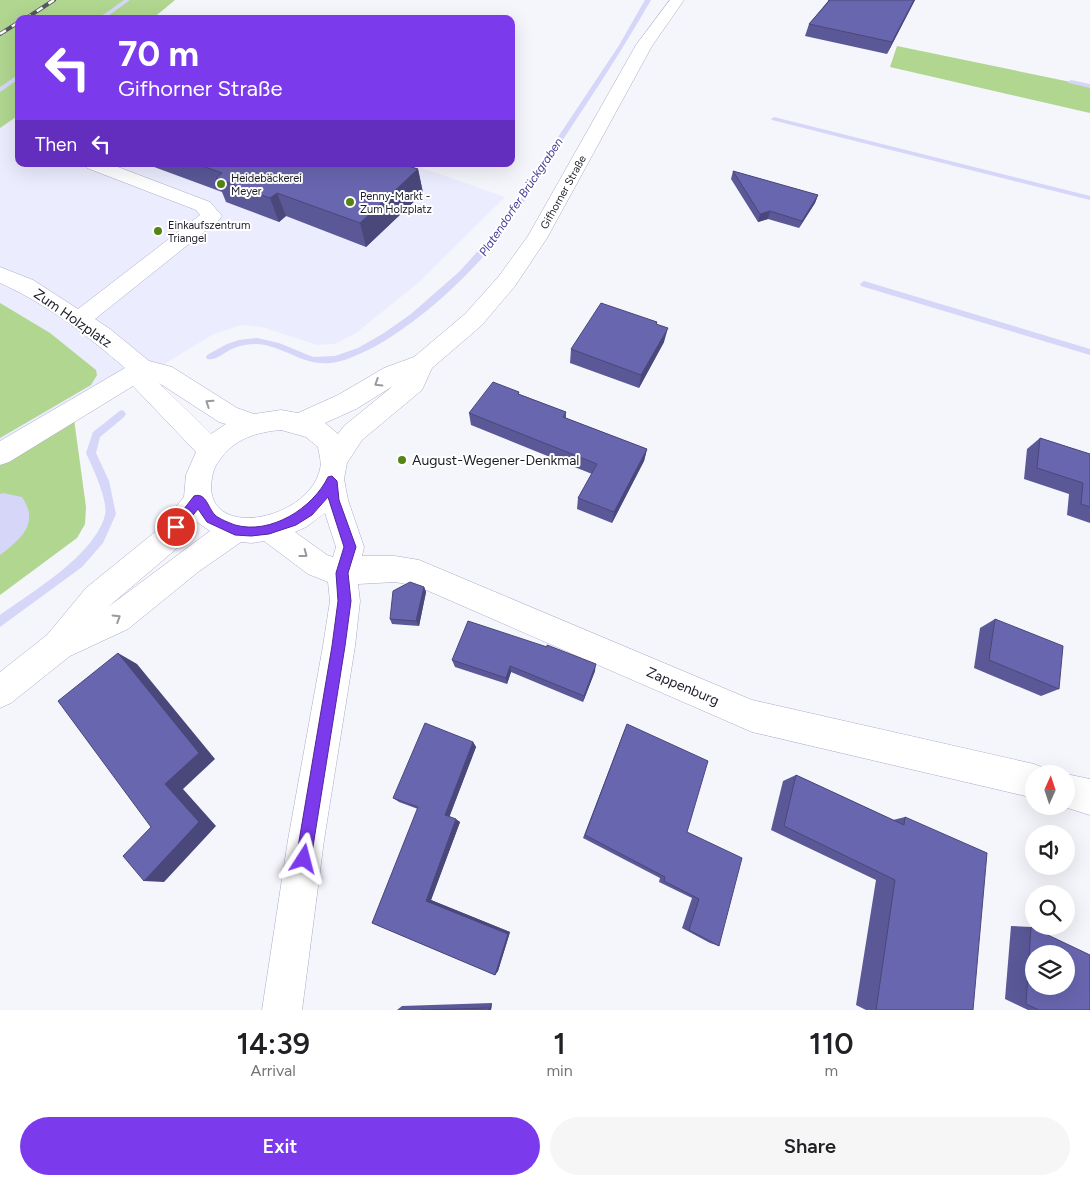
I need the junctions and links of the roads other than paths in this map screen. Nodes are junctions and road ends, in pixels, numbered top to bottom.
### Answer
1 (677, 0) edge
2 (102, 167) edge
3 (0, 274) edge
4 (79, 320) junction
5 (422, 363) junction
6 (142, 369) junction
7 (302, 422) junction
8 (253, 424) junction
9 (211, 451) junction
10 (0, 454) edge
11 (333, 470) junction
12 (198, 500) junction
13 (269, 529) junction
14 (235, 530) junction
15 (342, 573) junction
16 (58, 646) junction
17 (0, 692) edge
18 (1025, 779) edge
19 (1075, 793) edge
20 (1090, 797) edge
21 (282, 1010) edge

1 - 5 street, Gifhorner Straße
2 - 4 street
3 - 4 street, Zum Holzplatz
4 - 6 street, Zum Holzplatz
5 -> 7 street, Gifhorner Straße
5 - 11 street, Gifhorner Straße
8 -> 6 street, Zum Holzplatz
6 - 9 street, Zum Holzplatz
6 - 10 street
7 - 8 street, Gifhorner Straße
7 - 11 street, Gifhorner Straße
8 - 9 street, Gifhorner Straße
9 - 12 street, Gifhorner Straße
11 - 13 street, Gifhorner Straße
11 - 15 street
12 - 14 street, Gifhorner Straße
12 - 16 street
13 - 14 street, Gifhorner Straße
13 -> 15 street
16 -> 14 street
15 - 18 street, Zappenburg
15 - 21 street
16 - 17 street
19 - 20 street

